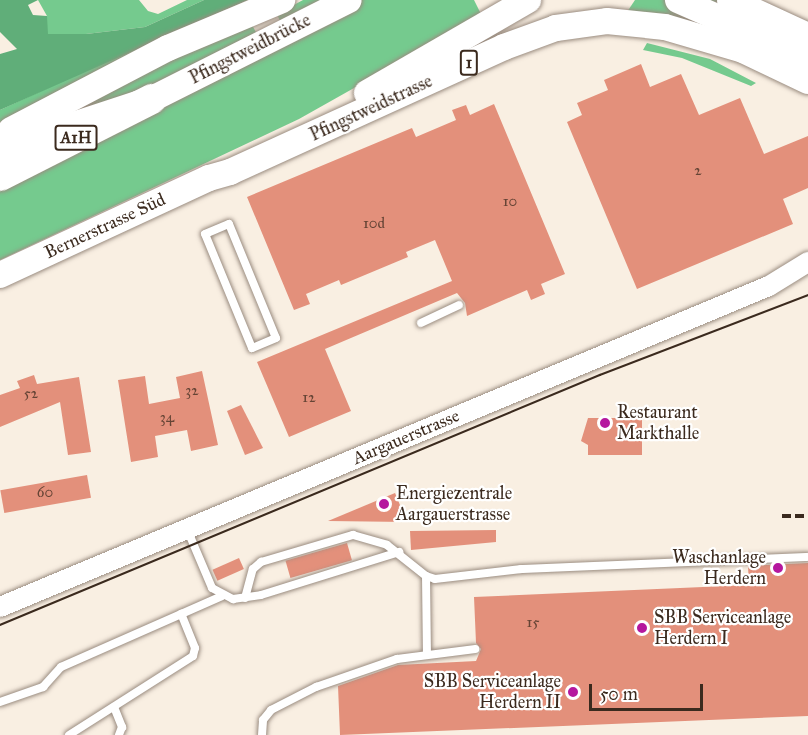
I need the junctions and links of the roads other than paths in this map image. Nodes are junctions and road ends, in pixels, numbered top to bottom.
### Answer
1 (282, 0) edge
2 (349, 0) edge
3 (730, 0) edge
4 (683, 2) edge
5 (514, 4) edge
6 (800, 30) edge
7 (534, 35) junction
8 (808, 57) edge
9 (808, 81) edge
10 (152, 99) junction
11 (0, 136) edge
12 (0, 149) edge
13 (0, 176) edge
14 (209, 178) junction
15 (205, 234) joint
16 (808, 262) edge
17 (0, 275) edge
18 (459, 305) dead end
19 (421, 323) dead end
20 (187, 528) junction
21 (399, 552) junction
22 (808, 557) edge
23 (426, 576) junction
24 (222, 596) junction
25 (245, 598) junction
26 (0, 607) edge
27 (181, 614) junction
28 (475, 649) dead end
29 (427, 654) junction
30 (0, 702) edge
31 (114, 707) junction
32 (69, 735) edge
33 (119, 735) edge
34 (262, 735) edge

1 - 11 main road
2 - 10 main road, Pfingstweidbrücke
3 - 6 main road
4 - 8 main road
5 - 7 main road
5 - 14 main road
7 - 9 main road, Pfingstweidstrasse / 1
7 - 14 main road, Pfingstweidstrasse / 1
10 - 12 main road, Pfingstweidbrücke
10 - 13 highway, A1H
14 - 17 main road, Bernerstrasse Süd / 1
15 - 15 lane
16 - 20 street, Aargauerstrasse
18 - 19 lane
20 - 24 lane
20 - 26 street, Aargauerstrasse
21 - 23 lane
21 - 25 lane
21 - 25 lane
22 - 23 lane
23 - 29 lane
24 - 25 lane
24 - 27 lane
27 - 30 lane
27 - 31 lane
28 - 29 lane
29 - 34 lane
31 - 32 lane
31 - 33 lane

